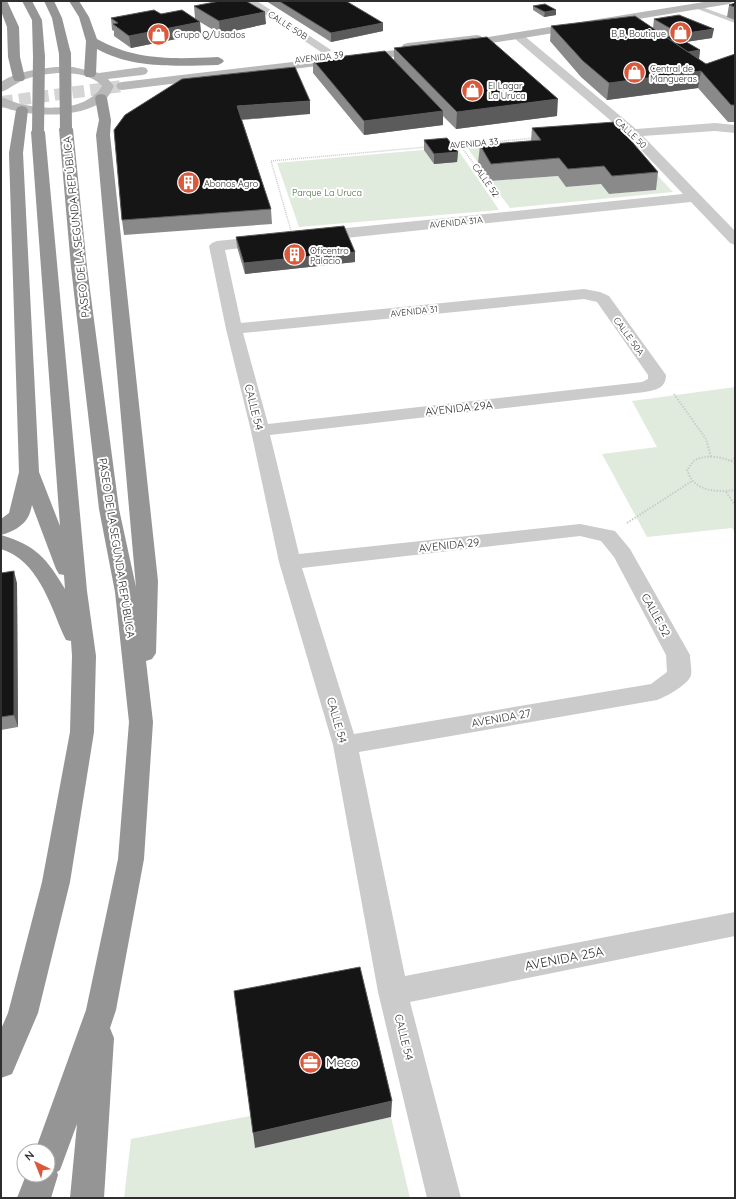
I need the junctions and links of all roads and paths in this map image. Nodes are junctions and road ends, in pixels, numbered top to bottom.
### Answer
1 (2, 1) edge
2 (27, 1) edge
3 (49, 1) edge
4 (74, 1) edge
5 (250, 1) edge
6 (729, 1) edge
7 (697, 7) junction
8 (735, 21) edge
9 (518, 36) junction
10 (483, 40) junction
11 (92, 41) junction
12 (363, 46) dead end
13 (340, 48) dead end
14 (325, 50) junction
15 (309, 51) dead end
16 (14, 57) junction
17 (233, 59) dead end
18 (218, 61) junction
19 (1, 75) edge
20 (95, 75) junction
21 (18, 78) junction
22 (121, 83) tunnel mouth
23 (1, 88) edge
24 (140, 93) junction
25 (101, 98) junction
26 (9, 106) edge
27 (7, 129) dead end
28 (735, 129) edge
29 (634, 133) junction
30 (103, 135) junction
31 (537, 138) edge
32 (460, 145) junction
33 (444, 146) edge
34 (428, 147) edge
35 (16, 152) junction
36 (695, 198) junction
37 (512, 216) junction
38 (293, 238) joint
39 (278, 240) edge
40 (735, 240) edge
41 (594, 295) joint
42 (234, 329) junction
43 (657, 382) junction
44 (260, 431) junction
45 (711, 457) junction
46 (735, 458) edge
47 (732, 461) junction
48 (735, 463) edge
49 (29, 472) junction
50 (692, 481) junction
51 (735, 490) edge
52 (726, 492) junction
53 (735, 505) edge
54 (1, 529) edge
55 (608, 536) junction
56 (1, 542) edge
57 (290, 562) junction
58 (76, 591) junction
59 (84, 656) junction
60 (657, 691) joint
61 (141, 722) junction
62 (345, 745) junction
63 (735, 924) edge
64 (393, 992) junction
65 (101, 1010) junction
66 (1, 1064) edge
67 (54, 1143) edge
68 (39, 1183) edge
69 (34, 1198) edge
70 (87, 1198) edge
71 (444, 1198) edge

1 - 16 highway
2 - 58 highway, bridge
3 - 61 highway, PASEO DE LA SEGUNDA REPÚBLICA, bridge
4 - 11 highway
5 - 14 street, CALLE 50B
6 - 7 main road, AVENIDA 39
7 - 8 lane
7 - 9 main road, AVENIDA 39
9 - 10 main road, AVENIDA 39
9 - 29 street, CALLE 50
10 - 12 main road
10 - 22 main road, AVENIDA 39
10 - 24 main road
11 - 18 highway
11 - 20 highway
13 - 14 main road
14 - 15 main road
16 - 19 highway
16 - 21 highway
17 - 18 main road
18 - 20 main road
20 - 21 main road
20 - 25 main road
21 - 23 main road
24 - 25 main road
24 - 30 path
25 - 26 main road
25 - 30 highway
26 - 35 highway
27 - 35 highway
28 - 29 street
29 - 36 street, CALLE 50
30 - 61 highway
31 - 32 path, AVENIDA 33
32 - 33 path, AVENIDA 33
32 - 37 path, CALLE 52
34 - 38 path
35 - 49 highway
36 - 37 street, AVENIDA 31A
36 - 40 street, CALLE 50
37 - 38 street, AVENIDA 31A
39 - 42 street, CALLE 54
41 - 42 street, AVENIDA 31
41 - 43 street, CALLE 50A
42 - 44 street, CALLE 54
43 - 44 street, AVENIDA 29A
43 - 45 path
44 - 57 street, CALLE 54
45 - 47 path
45 - 50 path
46 - 47 path
47 - 48 path
49 - 54 highway
49 - 58 highway
50 - 52 path
50 - 55 path
51 - 52 path
52 - 53 path
55 - 57 street, AVENIDA 29
55 - 60 street, CALLE 52
56 - 59 highway
57 - 62 street, CALLE 54
58 - 59 highway
59 - 66 highway
60 - 62 street, AVENIDA 27
61 - 65 highway, PASEO DE LA SEGUNDA REPÚBLICA
62 - 64 street, CALLE 54
63 - 64 street, AVENIDA 25A
64 - 71 street, CALLE 54
65 - 67 highway, PASEO DE LA SEGUNDA REPÚBLICA
65 - 70 highway
68 - 69 highway

